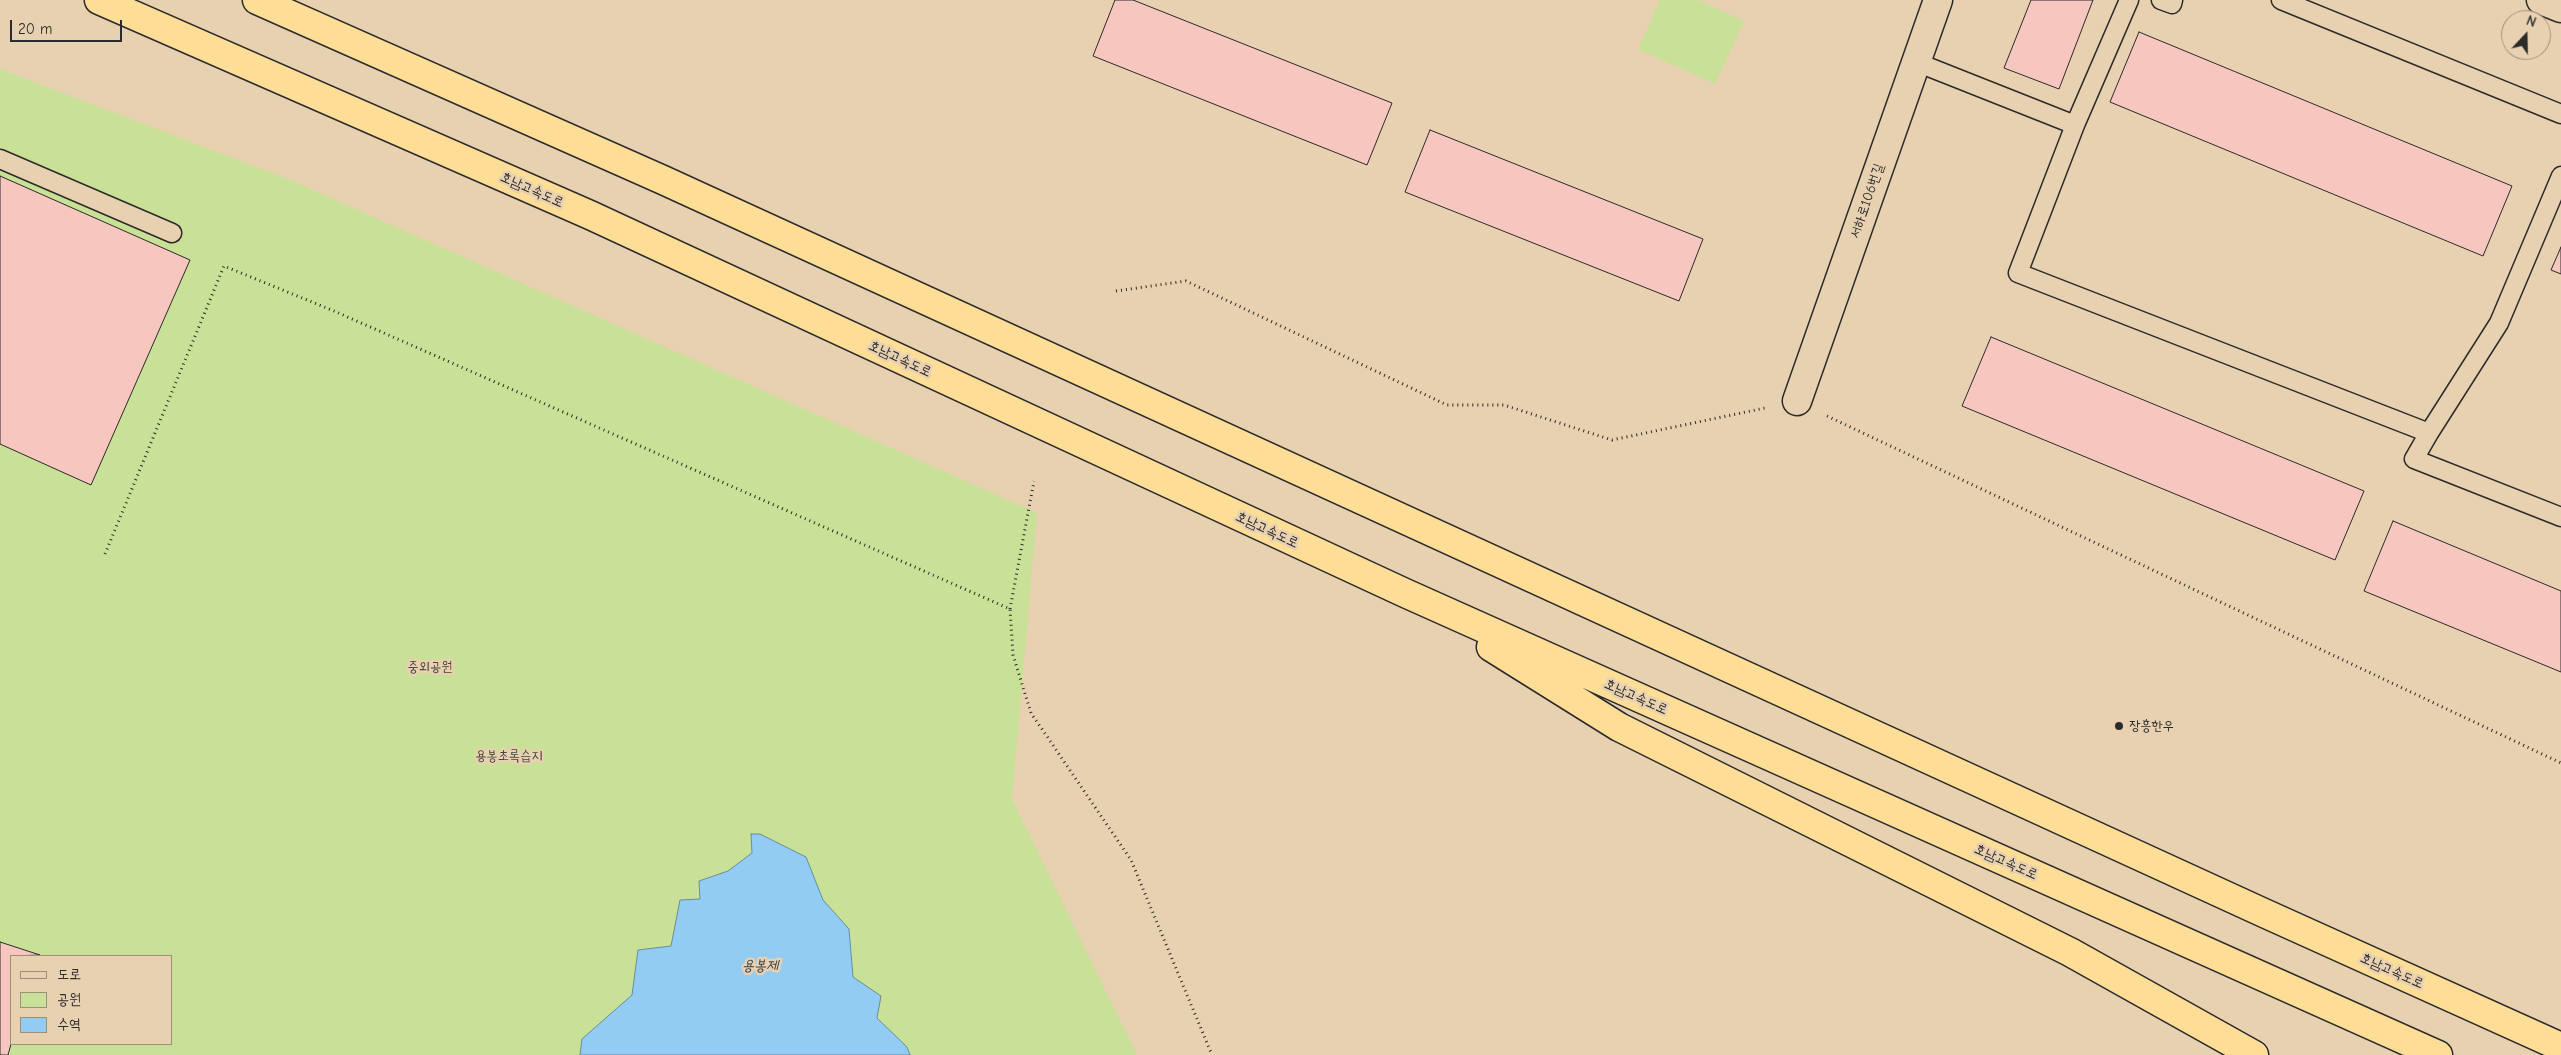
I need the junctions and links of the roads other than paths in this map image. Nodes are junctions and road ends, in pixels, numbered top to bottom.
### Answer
1 (99, 0) edge
2 (257, 0) edge
3 (1938, 0) edge
4 (2129, 0) edge
5 (2161, 0) edge
6 (2173, 0) edge
7 (2281, 0) edge
8 (2541, 0) edge
9 (2561, 8) edge
10 (1916, 62) junction
11 (2561, 114) edge
12 (2075, 124) junction
13 (0, 160) edge
14 (2561, 176) edge
15 (172, 234) dead end
16 (1796, 401) road end
17 (2429, 433) junction
18 (2561, 517) edge
19 (1405, 593) junction
20 (2561, 1046) edge
21 (2254, 1055) edge
22 (2438, 1055) edge

1 - 19 highway, 호남고속도로
2 - 20 highway, 호남고속도로
3 - 10 street, 서하로106번길
4 - 12 lane
5 - 6 lane
7 - 11 lane
8 - 9 street
10 - 12 lane
10 - 16 street, 서하로106번길
12 - 17 lane
13 - 15 lane
14 - 17 lane
17 - 18 lane
19 - 21 highway
19 - 22 highway, 호남고속도로

